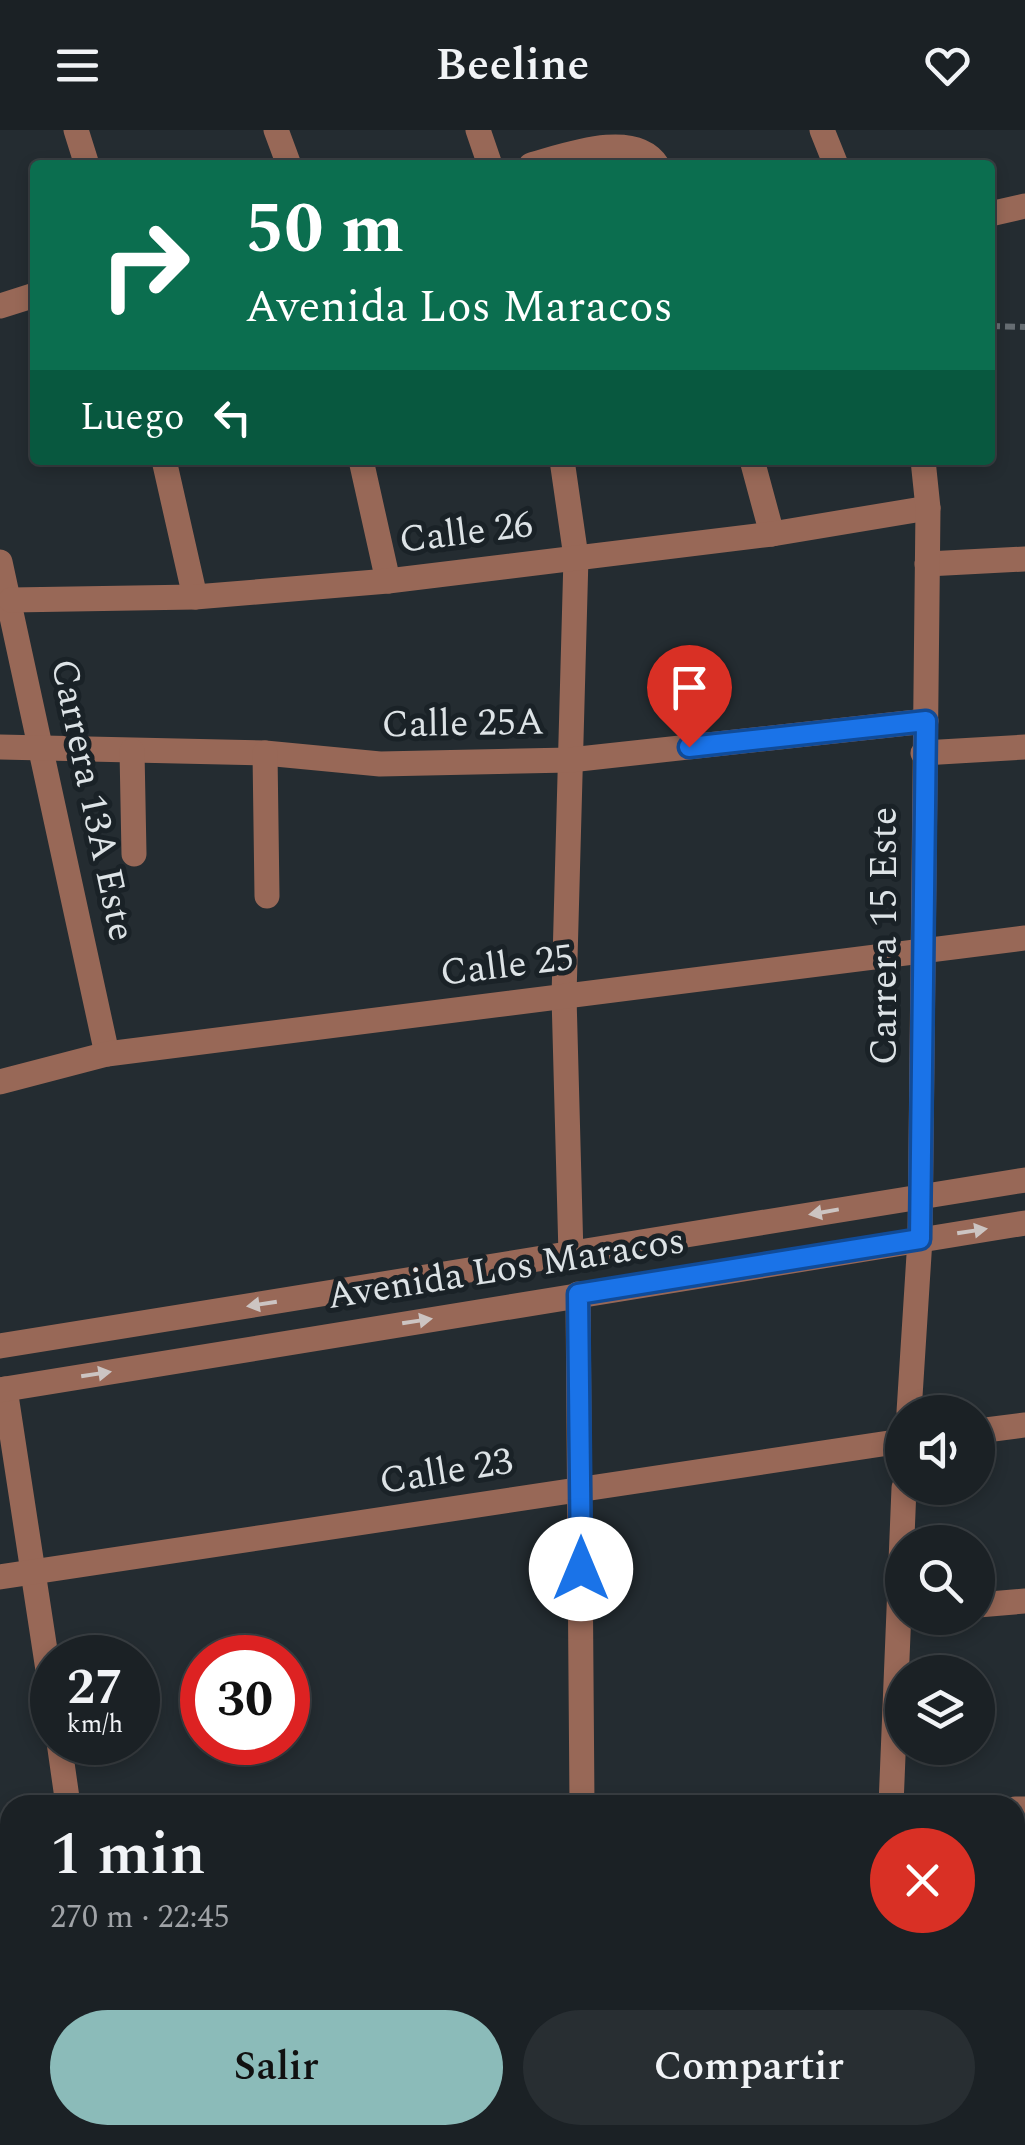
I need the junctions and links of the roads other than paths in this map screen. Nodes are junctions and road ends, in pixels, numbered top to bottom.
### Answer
1 (76, 130) edge
2 (276, 130) edge
3 (478, 130) edge
4 (822, 130) edge
5 (654, 158) edge
6 (85, 160) edge
7 (286, 160) edge
8 (488, 160) edge
9 (548, 160) edge
10 (834, 160) edge
11 (1025, 206) edge
12 (995, 213) edge
13 (30, 297) edge
14 (0, 306) edge
15 (165, 465) edge
16 (363, 465) edge
17 (563, 465) edge
18 (753, 465) edge
19 (924, 465) edge
20 (928, 508) junction
21 (772, 534) junction
22 (576, 558) junction
23 (1025, 560) edge
24 (0, 562) edge
25 (927, 564) junction
26 (388, 581) junction
27 (195, 598) junction
28 (10, 600) junction
29 (926, 721) junction
30 (44, 746) junction
31 (0, 747) edge
32 (1025, 747) edge
33 (132, 750) junction
34 (265, 754) junction
35 (923, 754) junction
36 (570, 760) junction
37 (134, 854) dead end
38 (267, 896) dead end
39 (1025, 938) edge
40 (924, 953) junction
41 (564, 996) junction
42 (107, 1054) junction
43 (0, 1082) edge
44 (1025, 1180) edge
45 (920, 1196) junction
46 (1025, 1223) edge
47 (920, 1239) junction
48 (572, 1255) junction
49 (578, 1294) junction
50 (0, 1346) edge
51 (2, 1390) edge
52 (909, 1395) edge
53 (1025, 1424) edge
54 (995, 1428) edge
55 (885, 1444) edge
56 (580, 1490) junction
57 (35, 1572) junction
58 (0, 1577) edge
59 (1025, 1601) edge
60 (995, 1604) edge
61 (44, 1635) edge
62 (899, 1635) edge
63 (62, 1765) edge
64 (67, 1795) edge
65 (582, 1795) edge
66 (892, 1795) edge

1 - 6 street
2 - 7 street
3 - 8 street
4 - 10 street
5 - 9 street
11 - 12 street
13 - 14 street
15 - 27 street
16 - 26 street
17 - 22 street
18 - 21 street
19 - 20 street, Carrera 15 Este
20 - 21 street, Calle 26
20 - 25 street, Carrera 15 Este
21 - 22 street, Calle 26
22 - 26 street, Calle 26
22 - 36 street
23 - 25 street
24 - 28 street, Carrera 13A Este
25 - 29 street, Carrera 15 Este
26 - 27 street, Calle 26
27 - 28 street, Calle 26
28 - 30 street, Carrera 13A Este
29 - 35 street, Carrera 15 Este
29 - 36 street, Calle 25A
30 - 31 street, Calle 25A
30 - 33 street, Calle 25A
30 - 42 street, Carrera 13A Este
32 - 35 street
33 - 34 street, Calle 25A
33 - 37 street
34 - 36 street, Calle 25A
34 - 38 street
35 - 40 street, Carrera 15 Este
36 - 41 street
39 - 40 street, Calle 25
40 - 41 street, Calle 25
40 - 45 street, Carrera 15 Este
41 - 42 street, Calle 25
41 - 48 street
42 - 43 street, Calle 25
44 - 45 street, Avenida Los Maracos
45 - 47 street, Carrera 15 Este
45 -> 48 street, Avenida Los Maracos
47 -> 46 street, Avenida Los Maracos
47 - 49 street, Avenida Los Maracos
47 - 52 street, Carrera 15 Este
48 -> 50 street, Avenida Los Maracos
51 -> 49 street, Avenida Los Maracos
49 - 56 street
51 - 57 street
53 - 54 street
55 - 56 street, Calle 23
56 - 57 street, Calle 23
56 - 65 street
57 - 58 street, Calle 23
57 - 61 street
59 - 60 street
62 - 66 street
63 - 64 street

